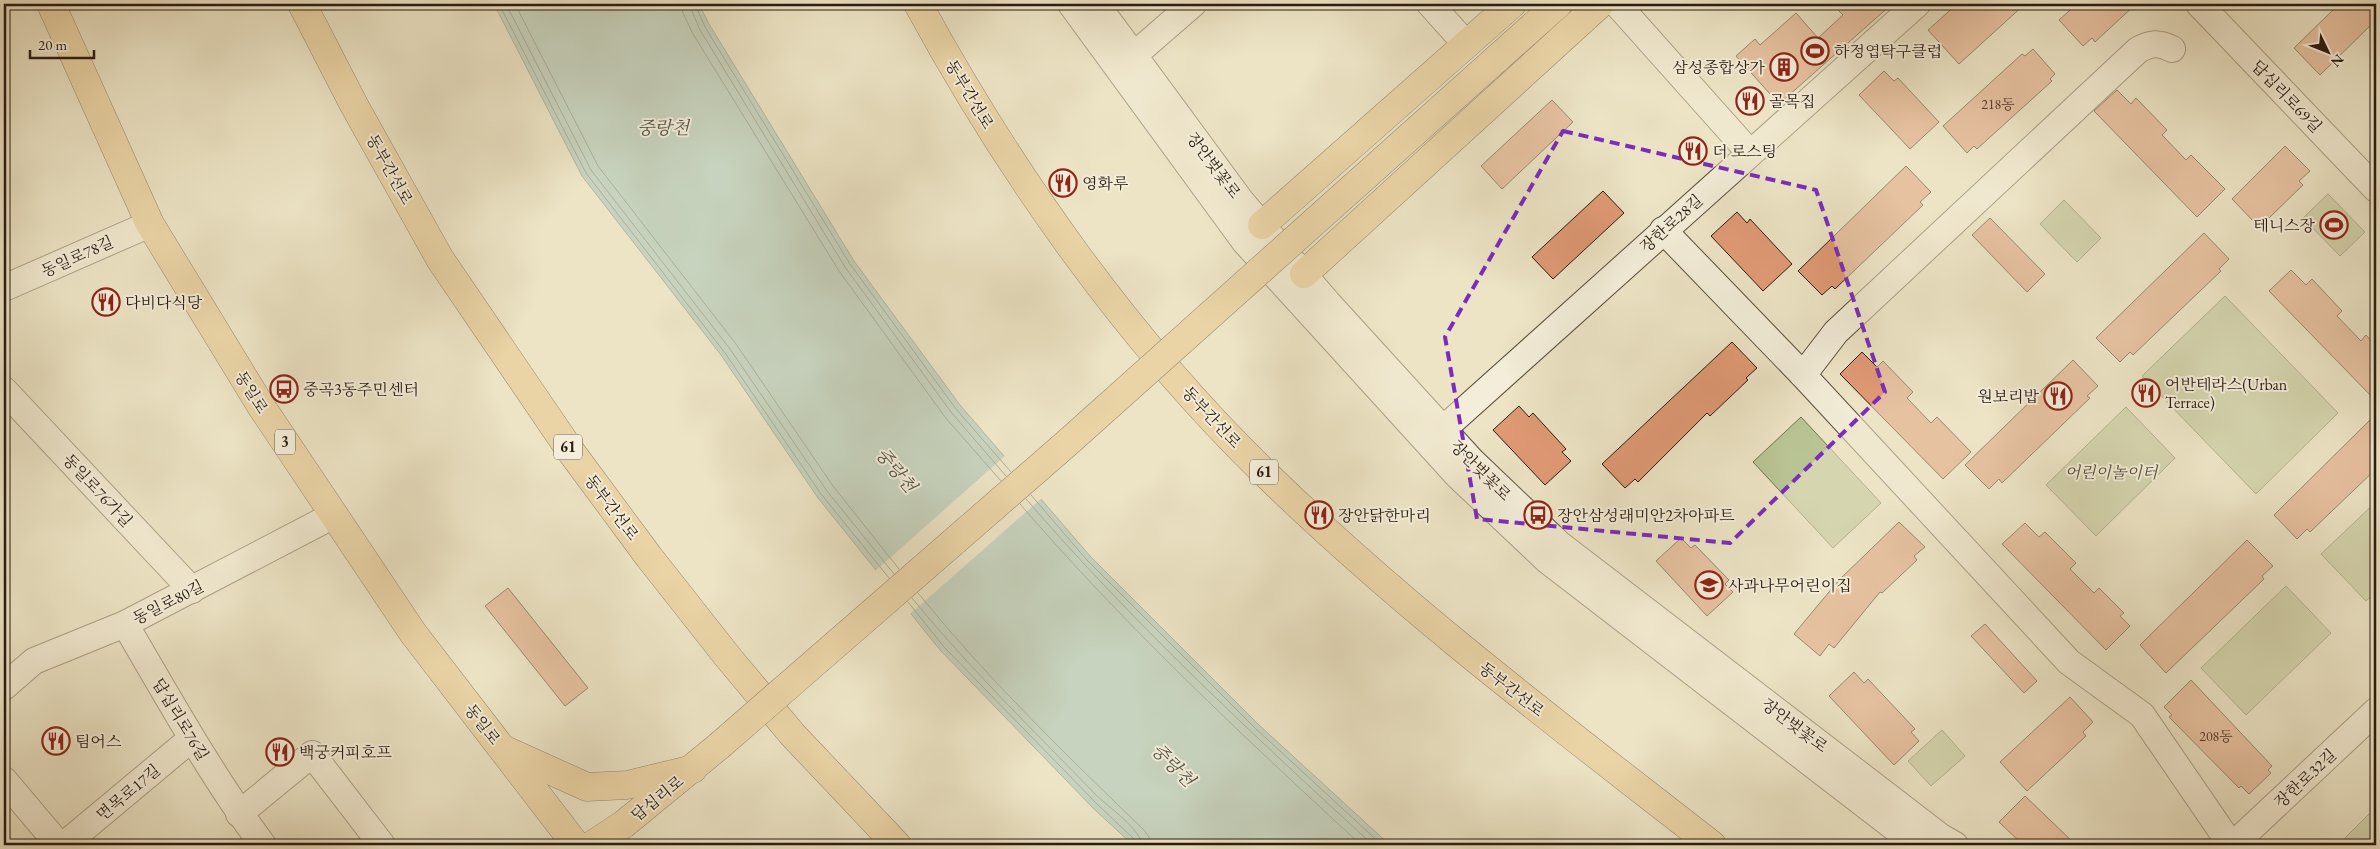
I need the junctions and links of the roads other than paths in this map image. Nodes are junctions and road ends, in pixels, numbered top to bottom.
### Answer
1 (51, 4) edge
2 (302, 4) edge
3 (918, 4) edge
4 (1071, 4) edge
5 (1096, 4) edge
6 (1193, 4) edge
7 (1430, 4) edge
8 (1512, 4) edge
9 (1600, 4) edge
10 (1617, 4) edge
11 (1917, 4) edge
12 (2199, 4) edge
13 (1549, 12) edge
14 (1466, 44) junction
15 (2172, 49) dead end
16 (1133, 56) junction
17 (1750, 153) junction
18 (2376, 189) edge
19 (150, 224) junction
20 (1262, 225) junction
21 (1663, 230) junction
22 (1304, 274) junction
23 (4, 288) edge
24 (1802, 375) junction
25 (4, 390) edge
26 (1435, 436) junction
27 (334, 515) junction
28 (192, 590) junction
29 (125, 624) junction
30 (4, 687) edge
31 (2376, 711) edge
32 (192, 739) junction
33 (503, 749) junction
34 (694, 769) junction
35 (4, 780) edge
36 (238, 814) junction
37 (59, 845) edge
38 (64, 845) edge
39 (263, 845) edge
40 (382, 845) edge
41 (576, 845) edge
42 (592, 845) edge
43 (897, 845) edge
44 (1712, 845) edge
45 (1917, 845) edge
46 (1955, 845) edge
47 (2232, 845) edge

1 - 19 main road, 동일로 / 3
2 - 43 main road, 동부간선로 / 61
3 - 44 main road, 동부간선로 / 61
4 - 26 street, 장안벚꽃로
5 - 16 street, 장안벚꽃로
6 - 16 street
7 - 14 street
8 - 14 main road
9 - 22 main road
10 - 17 street
11 - 17 street, 장한로28길
12 - 18 street, 답십리로69길
13 - 34 main road, 답십리로, bridge
14 - 20 main road
15 - 24 street
16 - 20 street, 장안벚꽃로
17 - 21 street, 장한로28길
19 - 23 street, 동일로78길
19 - 27 main road, 동일로 / 3
20 - 22 street, 장안벚꽃로
21 - 24 street
21 - 26 street, 장한로28길
22 - 26 street, 장안벚꽃로
24 - 47 street
25 - 28 street, 동일로76가길
26 - 45 street, 장안벚꽃로
26 - 46 street, 장안벚꽃로
27 - 28 street, 동일로80길
27 - 33 main road, 동일로 / 3
28 - 29 street, 동일로80길
29 - 30 street, 동일로80길
29 - 32 street, 답십리로76길
31 - 47 street, 장한로32길
32 - 36 street, 답십리로76길
32 - 38 street, 면목로17길
33 - 34 main road
33 - 41 main road, 동일로 / 3
34 - 42 main road, 답십리로
35 - 37 street
36 - 39 street, 답십리로76길
36 - 40 street

